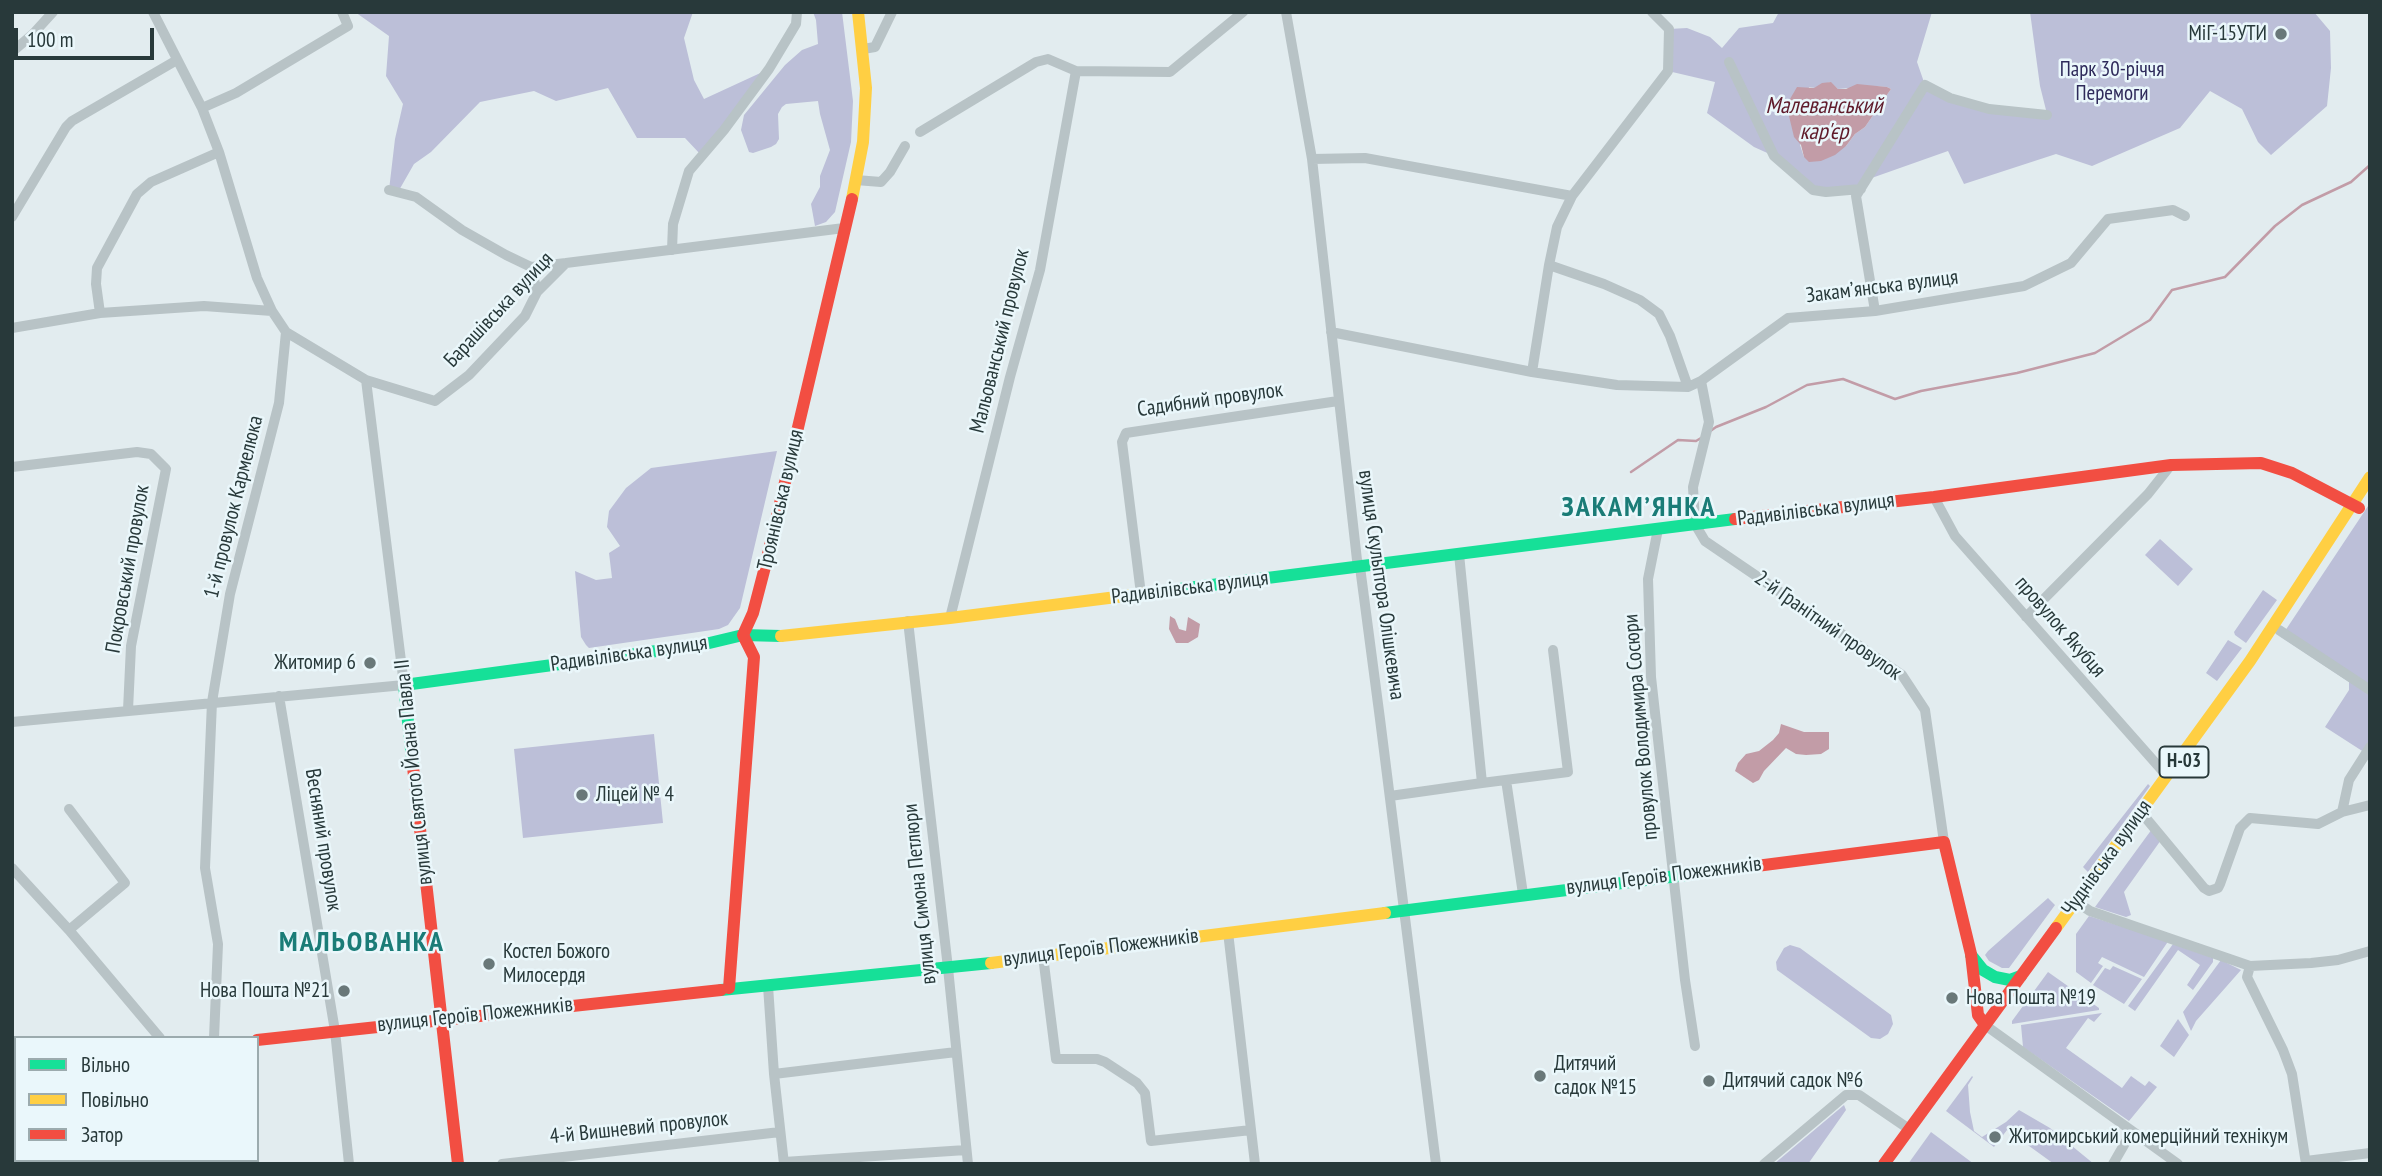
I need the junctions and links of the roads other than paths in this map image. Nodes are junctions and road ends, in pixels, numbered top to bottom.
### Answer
1 (53, 12) edge
2 (153, 12) edge
3 (342, 12) edge
4 (797, 12) edge
5 (858, 12) edge
6 (892, 12) edge
7 (1243, 12) edge
8 (1286, 12) edge
9 (1653, 12) edge
10 (863, 49) junction
11 (12, 51) edge
12 (177, 60) junction
13 (1729, 62) dead end
14 (1076, 71) junction
15 (202, 108) junction
16 (2047, 115) dead end
17 (920, 132) dead end
18 (905, 146) dead end
19 (219, 152) junction
20 (1312, 159) junction
21 (856, 180) junction
22 (1861, 188) junction
23 (389, 190) dead end
24 (1572, 196) junction
25 (2185, 216) dead end
26 (12, 217) edge
27 (844, 228) junction
28 (672, 250) junction
29 (566, 263) junction
30 (1549, 265) junction
31 (531, 267) junction
32 (537, 292) junction
33 (272, 311) junction
34 (1874, 311) junction
35 (100, 313) junction
36 (12, 328) edge
37 (1331, 331) junction
38 (286, 332) junction
39 (1532, 372) junction
40 (366, 380) junction
41 (1701, 381) junction
42 (1688, 387) junction
43 (1338, 401) junction
44 (2171, 466) junction
45 (12, 467) edge
46 (2370, 477) edge
47 (2370, 490) edge
48 (1934, 497) junction
49 (2356, 506) junction
50 (1695, 524) junction
51 (1658, 529) junction
52 (1459, 554) junction
53 (1360, 567) junction
54 (1141, 594) junction
55 (2026, 617) junction
56 (950, 618) junction
57 (908, 621) junction
58 (2278, 630) junction
59 (743, 635) junction
60 (1553, 650) dead end
61 (404, 684) junction
62 (2370, 690) edge
63 (279, 696) junction
64 (212, 702) junction
65 (128, 710) junction
66 (12, 722) edge
67 (2370, 747) edge
68 (2167, 776) junction
69 (1506, 780) junction
70 (1482, 783) junction
71 (1390, 796) junction
72 (2370, 805) edge
73 (69, 809) dead end
74 (2342, 812) junction
75 (2145, 817) junction
76 (1944, 842) junction
77 (12, 868) edge
78 (1674, 875) junction
79 (1522, 894) junction
80 (2078, 903) junction
81 (1405, 909) junction
82 (69, 930) junction
83 (1228, 932) junction
84 (2370, 951) edge
85 (1971, 954) junction
86 (1043, 956) junction
87 (2250, 966) junction
88 (948, 968) junction
89 (2021, 976) junction
90 (768, 986) junction
91 (729, 988) junction
92 (442, 1018) junction
93 (1988, 1027) junction
94 (335, 1031) junction
95 (158, 1036) edge
96 (214, 1036) edge
97 (259, 1040) edge
98 (1695, 1046) dead end
99 (956, 1052) junction
100 (774, 1074) junction
101 (1909, 1129) junction
102 (1251, 1130) junction
103 (2132, 1131) junction
104 (780, 1132) junction
105 (966, 1150) junction
106 (2370, 1153) edge
107 (588, 1158) edge
108 (784, 1163) edge
109 (2306, 1163) edge
110 (349, 1164) edge
111 (458, 1164) edge
112 (502, 1164) edge
113 (968, 1164) edge
114 (1255, 1164) edge
115 (1436, 1164) edge
116 (1764, 1164) edge
117 (1884, 1164) edge
118 (1891, 1164) edge
119 (2113, 1164) edge
120 (2178, 1164) edge

1 - 11 street
2 - 12 street
3 - 15 street
4 - 28 street
5 - 10 street, Троянівська вулиця
6 - 10 street
7 - 14 street
8 - 20 street, вулиця Скульптора Олішкевича
9 - 24 street
10 - 21 street, Троянівська вулиця
12 - 15 street
12 - 26 street
13 - 22 street
14 - 17 street
14 - 56 street, Мальованський провулок
15 - 19 street
16 - 22 street
18 - 21 street
19 - 33 street
19 - 35 street
20 - 24 street
20 - 37 street, вулиця Скульптора Олішкевича
21 - 27 street, Троянівська вулиця
22 - 34 street
23 - 31 street
24 - 30 street
25 - 34 street, Закамʼянська вулиця
27 - 28 street, Барашівська вулиця
27 - 59 street, Троянівська вулиця
28 - 29 street, Барашівська вулиця
29 - 31 street
29 - 32 street, Барашівська вулиця
30 - 39 street
30 - 42 street
31 - 32 street
32 - 40 street, Барашівська вулиця
33 - 35 street
33 - 38 street
34 - 41 street, Закамʼянська вулиця
35 - 36 street
37 - 39 street, Закамʼянська вулиця
37 - 43 street, вулиця Скульптора Олішкевича
38 - 40 street, Барашівська вулиця
38 - 64 street, 1-й провулок Кармелюка
39 - 42 street, Закамʼянська вулиця
40 - 61 street, вулиця Святого Йоана Павла II
41 - 42 street, Закамʼянська вулиця
41 - 50 street
43 - 53 street, вулиця Скульптора Олішкевича
43 - 54 street, Садибний провулок
44 - 48 street, Радивілівська вулиця
44 - 49 street, Радивілівська вулиця
44 - 55 street
45 - 65 street, Покровський провулок
46 - 49 street, Чуднівська вулиця / Н-03
47 - 49 street, Чуднівська вулиця / Н-03
48 - 50 street, Радивілівська вулиця
48 - 55 street, провулок Якубця
49 - 58 street, Чуднівська вулиця / Н-03
49 - 68 street, Чуднівська вулиця / Н-03
50 - 51 street, Радивілівська вулиця
50 - 76 street, 2-й Гранітний провулок
51 - 52 street, Радивілівська вулиця
51 - 78 street, провулок Володимира Сосюри
52 - 53 street, Радивілівська вулиця
52 - 70 street
53 - 54 street, Радивілівська вулиця
53 - 71 street, вулиця Скульптора Олішкевича
54 - 56 street, Радивілівська вулиця
55 - 68 street, провулок Якубця
56 - 57 street, Радивілівська вулиця
57 - 59 street, Радивілівська вулиця
57 - 88 street, вулиця Симона Петлюри
58 - 62 street
58 - 75 street, Чуднівська вулиця / Н-03
59 - 61 street, Радивілівська вулиця
59 - 91 street
60 - 69 street
61 - 63 street, Радивілівська вулиця
61 - 92 street, вулиця Святого Йоана Павла II
63 - 64 street, Радивілівська вулиця
63 - 94 street, Весняний провулок
64 - 65 street, Радивілівська вулиця
64 - 96 street, 1-й провулок Кармелюка
65 - 66 street, Радивілівська вулиця
67 - 74 street
68 - 80 street, Чуднівська вулиця / Н-03
69 - 70 street
69 - 79 street
70 - 71 street
71 - 81 street, вулиця Скульптора Олішкевича
72 - 74 street
73 - 82 street
74 - 75 street
75 - 80 street, Чуднівська вулиця / Н-03
76 - 78 street, вулиця Героїв Пожежників
76 - 85 street, 2-й Гранітний провулок
77 - 82 street
78 - 79 street, вулиця Героїв Пожежників
78 - 98 street, провулок Володимира Сосюри
79 - 81 street, вулиця Героїв Пожежників
80 - 87 street
80 - 89 street, Чуднівська вулиця / Н-03
80 - 93 street, Чуднівська вулиця / Н-03
81 - 83 street, вулиця Героїв Пожежників
81 - 115 street, вулиця Скульптора Олішкевича
82 - 95 street
83 - 86 street, вулиця Героїв Пожежників
83 - 102 street
84 - 87 street
85 - 89 street
85 - 93 street, 2-й Гранітний провулок
86 - 88 street, вулиця Героїв Пожежників
86 - 102 street
87 - 109 street
88 - 90 street, вулиця Героїв Пожежників
88 - 99 street, вулиця Симона Петлюри
89 - 93 street, Чуднівська вулиця / Н-03
90 - 91 street, вулиця Героїв Пожежників
90 - 100 street
91 - 92 street, вулиця Героїв Пожежників
92 - 94 street, вулиця Героїв Пожежників
92 - 111 street, вулиця Святого Йоана Павла II
93 - 101 street, Чуднівська вулиця / Н-03
93 - 103 street
93 - 118 street, Чуднівська вулиця / Н-03
94 - 97 street, вулиця Героїв Пожежників
94 - 110 street, Весняний провулок
99 - 100 street
99 - 105 street, вулиця Симона Петлюри
100 - 104 street
101 - 116 street
101 - 117 street, Чуднівська вулиця / Н-03
102 - 114 street
103 - 119 street
103 - 120 street
104 - 107 street, 4-й Вишневий провулок
104 - 108 street
105 - 108 street
105 - 113 street, вулиця Симона Петлюри
106 - 109 street
107 - 112 street, 4-й Вишневий провулок

